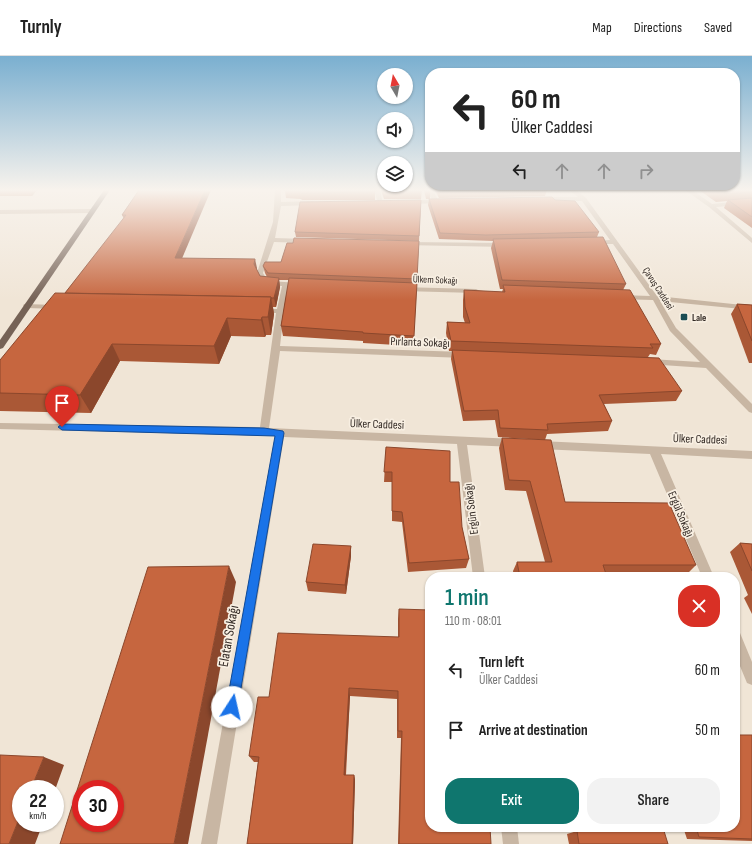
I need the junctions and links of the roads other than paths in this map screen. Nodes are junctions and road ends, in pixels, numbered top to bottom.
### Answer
1 (80, 227) edge
2 (276, 227) edge
3 (605, 227) edge
4 (735, 227) edge
5 (272, 240) junction
6 (312, 241) edge
7 (752, 241) edge
8 (616, 242) junction
9 (585, 243) edge
10 (400, 244) edge
11 (510, 244) edge
12 (286, 284) junction
13 (309, 285) edge
14 (396, 288) edge
15 (482, 292) edge
16 (615, 297) edge
17 (655, 298) junction
18 (27, 306) junction
19 (66, 307) edge
20 (752, 308) edge
21 (256, 311) edge
22 (280, 311) junction
23 (0, 346) edge
24 (276, 348) junction
25 (476, 356) edge
26 (643, 362) edge
27 (707, 365) junction
28 (752, 410) edge
29 (0, 426) edge
30 (264, 431) junction
31 (280, 433) junction
32 (462, 440) junction
33 (654, 450) junction
34 (752, 454) edge
35 (478, 572) edge
36 (706, 572) edge
37 (740, 650) edge
38 (752, 678) edge
39 (510, 832) edge
40 (209, 844) edge
41 (511, 844) edge

1 - 18 main road
2 - 5 street
3 - 8 street, Çavuş Caddesi
4 - 7 street
5 - 6 street
5 - 12 street
8 - 9 street
8 - 17 street, Çavuş Caddesi
10 - 11 street
12 - 13 street
12 - 22 street
14 - 15 street, Ülkem Sokağı
16 - 17 street
17 - 20 street
17 - 27 street, Çavuş Caddesi
18 - 19 street
18 - 23 main road
21 - 22 street
22 - 24 street
24 - 25 street, Pırlanta Sokağı
24 - 30 street
26 - 27 street
27 - 28 street, Çavuş Caddesi
29 - 30 street, Ülker Caddesi
30 - 31 street, Ülker Caddesi
31 - 32 street, Ülker Caddesi
31 - 40 street, Elatan Sokağı
32 - 33 street, Ülker Caddesi
32 - 35 street, Ergün Sokağı
33 - 34 street, Ülker Caddesi
33 - 36 street, Ergül Sokağı
37 - 38 street
39 - 41 street

